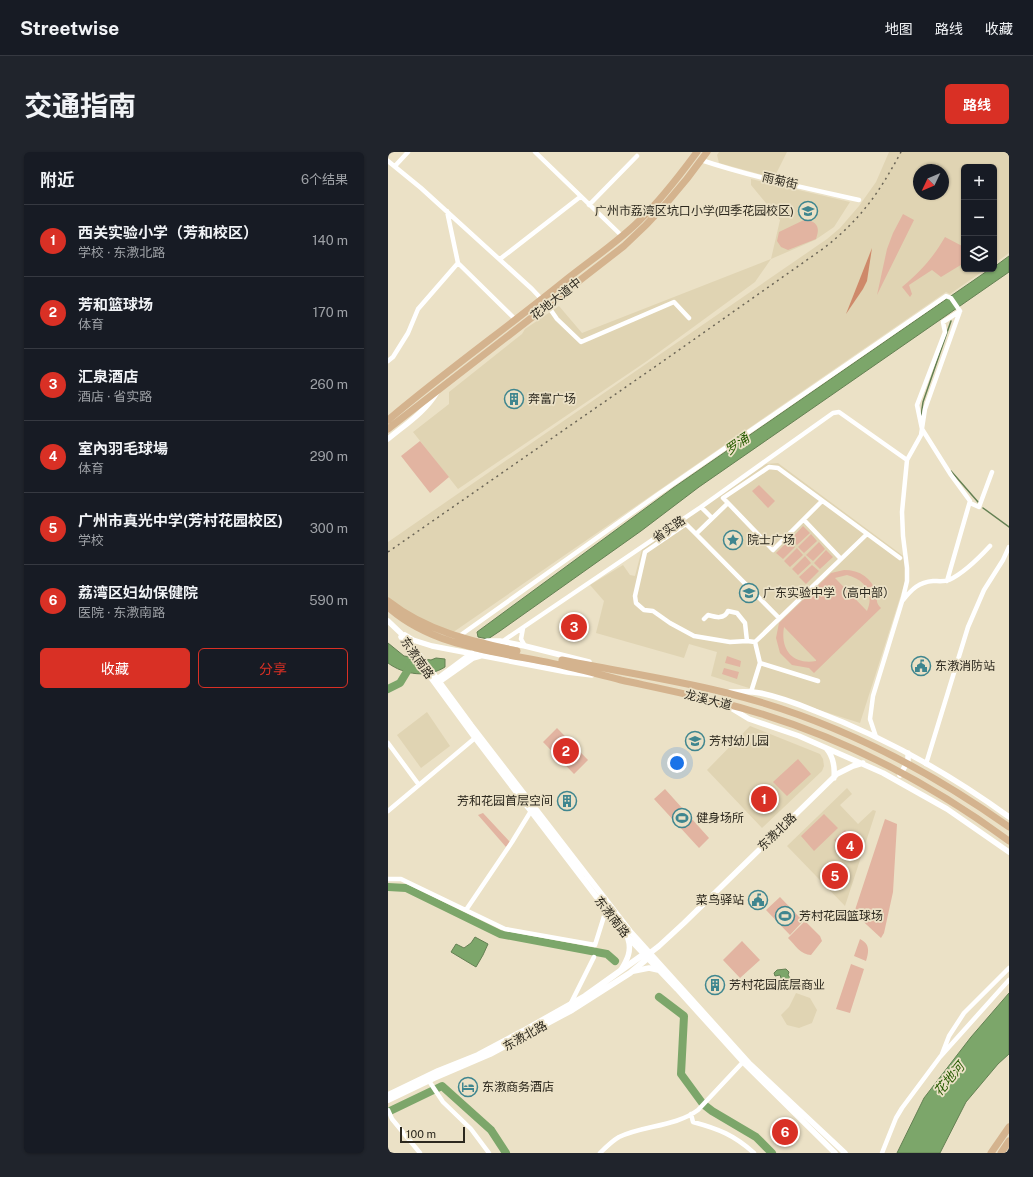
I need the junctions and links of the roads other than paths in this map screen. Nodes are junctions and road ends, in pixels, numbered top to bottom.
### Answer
1 (408, 152) edge
2 (535, 152) edge
3 (697, 152) edge
4 (707, 152) edge
5 (637, 156) dead end
6 (701, 160) junction
7 (388, 161) edge
8 (394, 166) junction
9 (580, 197) junction
10 (859, 200) dead end
11 (589, 205) junction
12 (446, 211) junction
13 (622, 236) junction
14 (500, 259) junction
15 (458, 263) junction
16 (542, 299) junction
17 (548, 306) junction
18 (960, 311) junction
19 (689, 318) dead end
20 (516, 320) junction
21 (388, 361) edge
22 (454, 377) junction
23 (437, 391) junction
24 (388, 420) edge
25 (388, 429) edge
26 (922, 429) junction
27 (388, 434) edge
28 (388, 439) edge
29 (907, 460) junction
30 (992, 472) dead end
31 (822, 501) junction
32 (728, 503) junction
33 (970, 503) junction
34 (701, 507) junction
35 (712, 518) junction
36 (804, 520) junction
37 (696, 534) junction
38 (867, 534) junction
39 (990, 546) dead end
40 (1009, 547) edge
41 (900, 558) dead end
42 (841, 559) junction
43 (947, 581) junction
44 (388, 601) edge
45 (902, 602) junction
46 (388, 608) edge
47 (704, 618) dead end
48 (779, 618) junction
49 (388, 620) edge
50 (523, 628) junction
51 (398, 631) junction
52 (501, 641) junction
53 (747, 641) junction
54 (755, 642) junction
55 (525, 646) junction
56 (443, 648) junction
57 (471, 653) junction
58 (482, 656) junction
59 (565, 663) junction
60 (760, 663) junction
61 (613, 669) junction
62 (434, 678) junction
63 (613, 678) junction
64 (818, 681) dead end
65 (724, 692) junction
66 (751, 692) junction
67 (720, 702) junction
68 (876, 737) junction
69 (475, 738) junction
70 (388, 743) edge
71 (825, 747) junction
72 (908, 754) junction
73 (863, 763) junction
74 (926, 764) junction
75 (834, 778) junction
76 (896, 780) junction
77 (419, 784) junction
78 (388, 811) edge
79 (531, 811) junction
80 (1009, 817) edge
81 (1009, 827) edge
82 (1009, 841) edge
83 (1009, 852) edge
84 (388, 879) edge
85 (466, 910) junction
86 (606, 910) junction
87 (628, 937) junction
88 (647, 955) junction
89 (594, 957) dead end
90 (1009, 968) edge
91 (620, 971) junction
92 (660, 971) junction
93 (632, 972) junction
94 (1009, 980) edge
95 (570, 1005) junction
96 (940, 1057) junction
97 (743, 1062) junction
98 (430, 1084) junction
99 (388, 1095) edge
100 (388, 1100) edge
101 (388, 1110) edge
102 (691, 1114) junction
103 (1009, 1128) edge
104 (1009, 1141) edge
105 (420, 1153) edge
106 (489, 1153) edge
107 (600, 1153) edge
108 (754, 1153) edge
109 (835, 1153) edge
110 (845, 1153) edge
111 (882, 1153) edge
112 (991, 1153) edge
113 (1001, 1153) edge

1 - 8 street
2 - 9 street
3 - 13 main road, 花地大道中
4 - 6 main road, 花地大道中
5 - 11 street
6 - 10 street, 雨菊街
6 - 17 main road, 花地大道中
7 - 8 street
8 - 12 street
9 - 11 street
9 - 14 street
11 - 13 street
12 - 14 street
12 - 15 street
13 - 16 main road, 花地大道中
14 - 16 street
15 - 20 street
15 - 21 street
16 - 17 street
16 - 20 main road, 花地大道中
17 - 19 street
17 - 22 main road, 花地大道中
18 - 26 street
18 - 26 street
18 - 56 street
20 - 24 main road, 花地大道中
22 - 23 main road
22 - 25 main road, 花地大道中
23 - 27 main road
23 - 28 street
26 - 29 street
26 - 33 street
29 - 34 street, 省实路
29 - 45 street
30 - 33 street
31 - 32 street
31 - 36 street
31 - 38 street
32 - 35 street
32 - 36 street
33 - 43 street
34 - 35 street
34 - 50 street, 省实路
35 - 37 street
36 - 42 street
37 - 48 street
37 - 53 street
38 - 41 street
38 - 42 street
39 - 43 street
40 - 74 street
42 - 48 street
43 - 45 street
44 - 59 main road, 龙溪大道
45 - 68 street
46 - 59 main road, 龙溪大道
47 - 53 street
48 - 54 street
49 - 51 street
50 - 52 street, 省实路
50 - 55 street
51 - 56 street
51 - 62 street, 东漖南路
52 - 55 street
52 - 57 street
52 - 58 street
53 - 54 street
54 - 60 street
55 - 61 street
56 - 57 street
57 - 58 street
57 - 62 street
58 - 62 street
58 - 63 street
59 - 61 main road, 龙溪大道
59 - 63 main road, 龙溪大道
60 - 64 street
60 - 66 street
61 - 65 main road, 龙溪大道
62 - 69 street, 东漖南路
62 - 88 street, 东漖南路
63 - 67 main road, 龙溪大道
65 - 66 street
65 - 81 main road, 龙溪大道
66 - 68 street
67 - 71 street
67 - 82 main road, 龙溪大道
68 - 72 street
69 - 77 street
69 - 79 street, 东漖南路
70 - 77 street
71 - 73 street
71 - 75 street
72 - 74 street
72 - 76 street
73 - 75 street, 东漖北路
73 - 76 street
74 - 80 street
75 - 88 street, 东漖北路
76 - 83 street
77 - 78 street
79 - 85 street
79 - 86 street, 东漖南路
84 - 85 street
85 - 86 street
86 - 87 street, 东漖南路
87 - 88 street, 东漖南路
87 - 91 street
88 - 91 main road, 东漖北路
88 - 92 street, 东漖南路
88 - 93 main road, 东漖北路
88 - 110 street, 东漖南路
89 - 95 street
90 - 96 street
91 - 95 main road, 东漖北路
92 - 93 street
92 - 97 street, 东漖南路
93 - 98 main road, 东漖北路
94 - 96 street
95 - 99 main road, 东漖北路
96 - 111 street
97 - 102 street
97 - 109 street, 东漖南路
98 - 100 main road, 东漖北路
98 - 106 street
101 - 105 street
102 - 107 street
102 - 108 street
103 - 112 main road
104 - 113 main road

